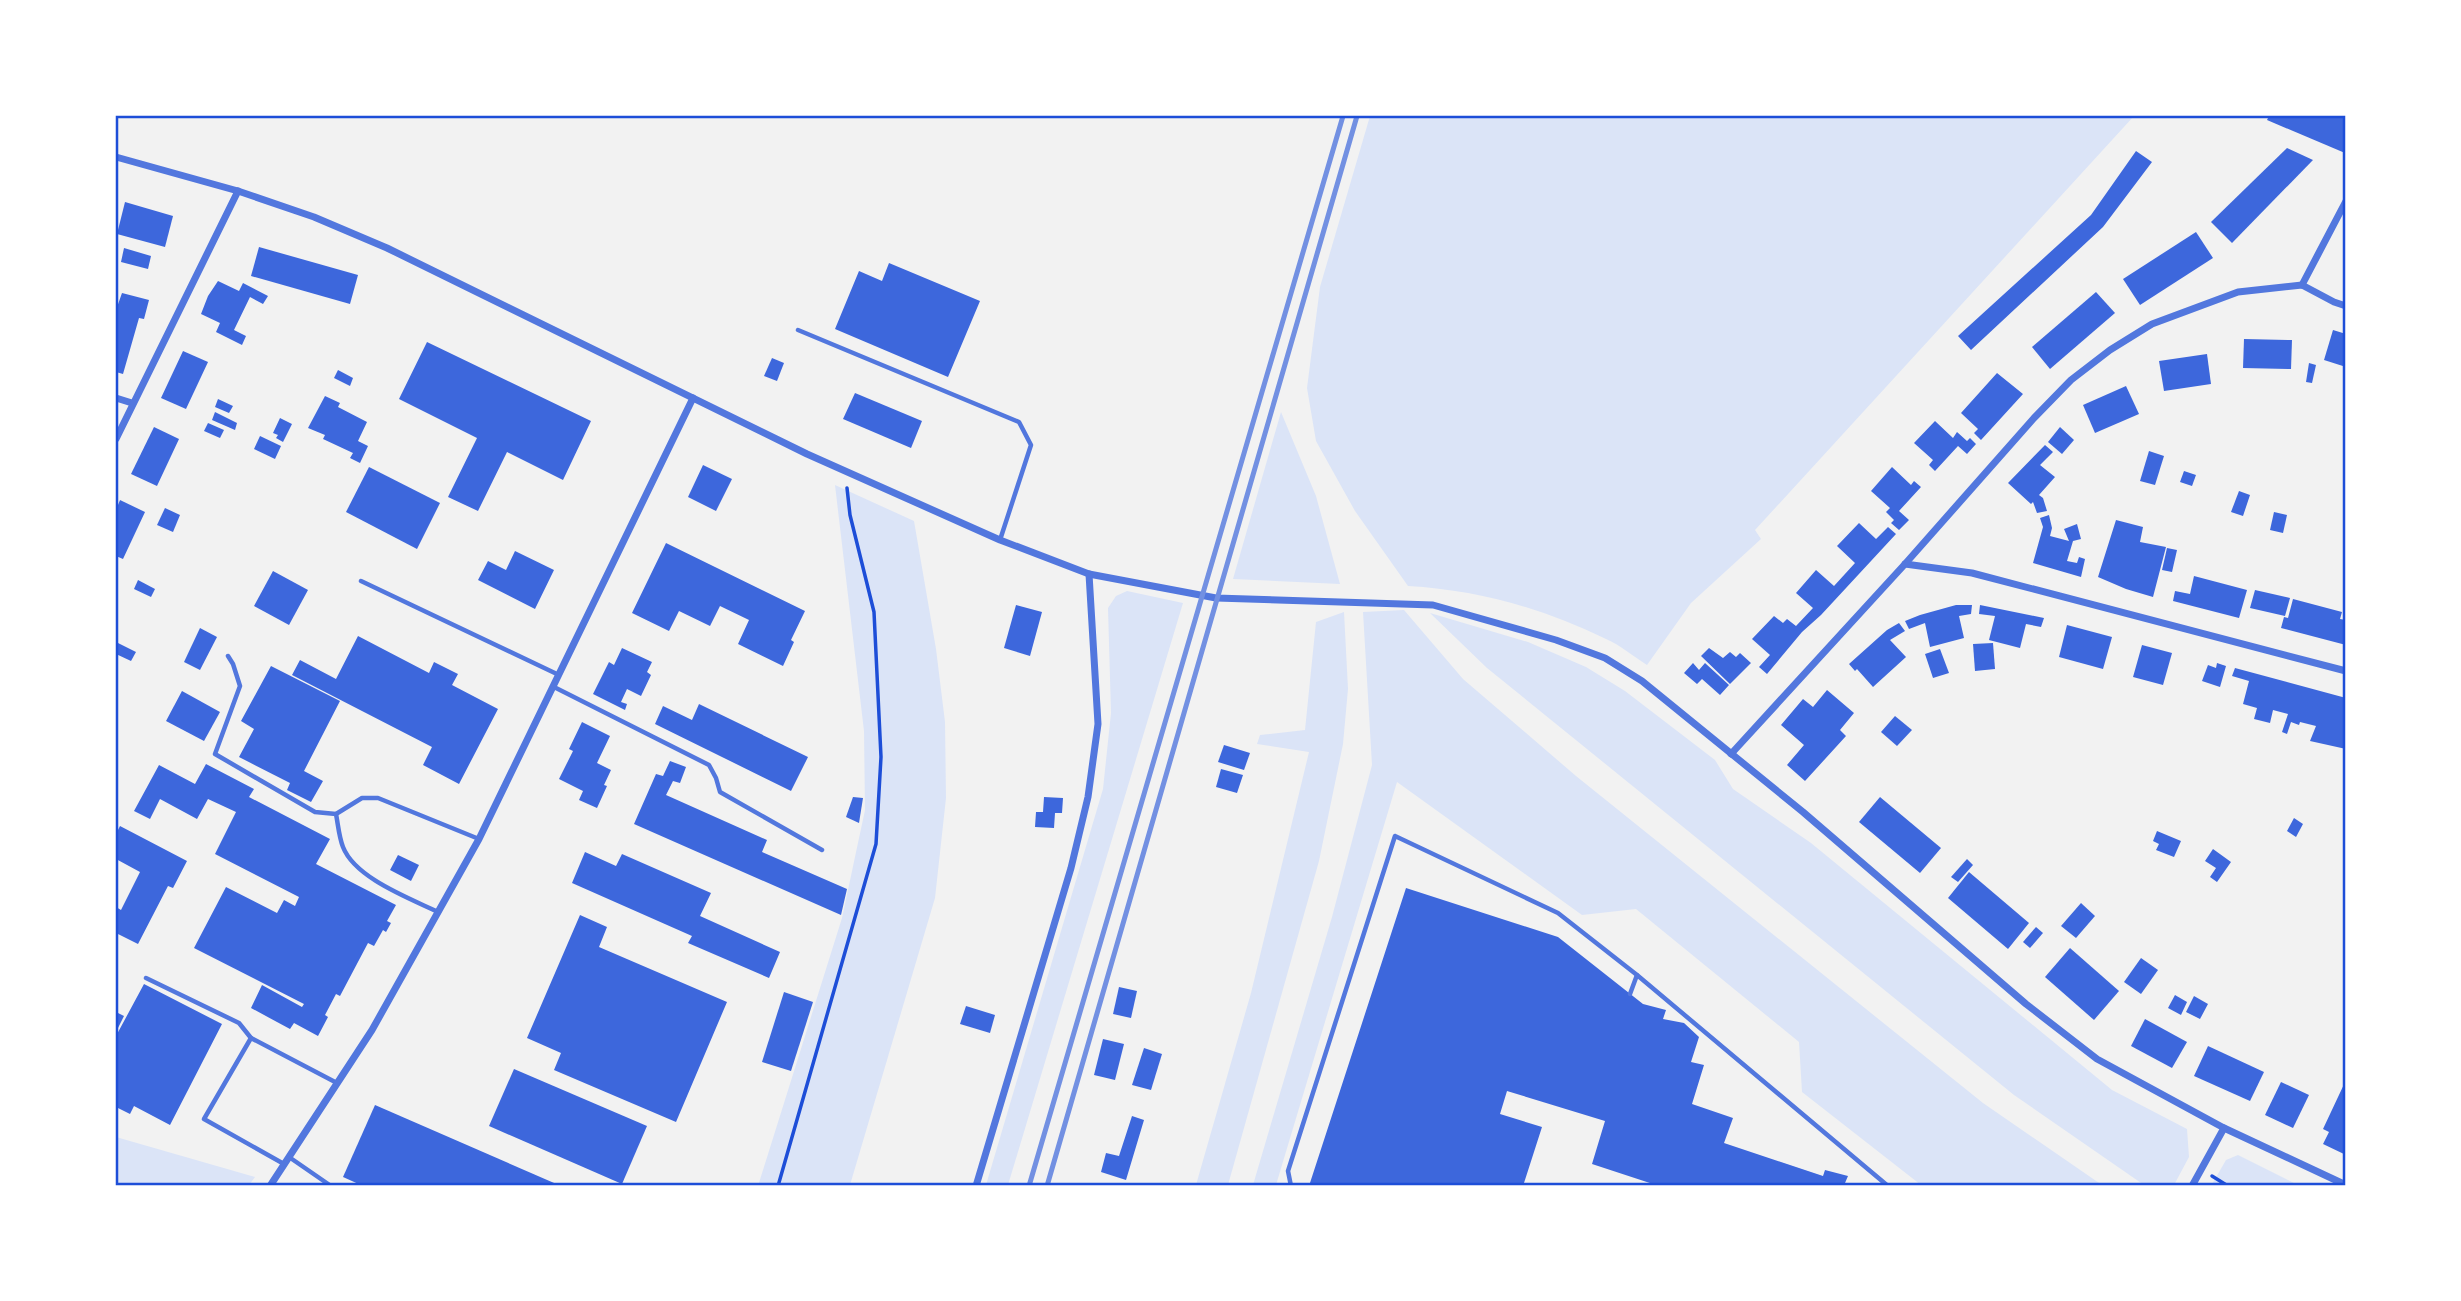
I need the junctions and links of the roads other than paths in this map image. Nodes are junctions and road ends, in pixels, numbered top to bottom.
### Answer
1 (116, 157) edge
2 (238, 191) junction
3 (2346, 201) edge
4 (2302, 285) junction
5 (2346, 306) edge
6 (798, 330) dead end
7 (116, 398) edge
8 (693, 398) junction
9 (132, 403) junction
10 (116, 439) edge
11 (1000, 541) junction
12 (1905, 564) junction
13 (1089, 574) junction
14 (361, 581) dead end
15 (228, 656) dead end
16 (2346, 671) edge
17 (559, 675) junction
18 (553, 686) junction
19 (1731, 754) junction
20 (336, 814) junction
21 (479, 839) junction
22 (822, 850) dead end
23 (438, 912) junction
24 (1637, 975) junction
25 (146, 978) dead end
26 (1630, 994) dead end
27 (251, 1038) junction
28 (337, 1083) junction
29 (2224, 1128) junction
30 (289, 1157) junction
31 (284, 1164) junction
32 (270, 1185) edge
33 (331, 1185) edge
34 (976, 1185) edge
35 (1291, 1185) edge
36 (1888, 1185) edge
37 (2192, 1185) edge
38 (2346, 1185) edge

1 - 2 street
2 - 8 street
2 - 9 street
3 - 4 street
4 - 5 street
4 - 12 street
6 - 11 lane
7 - 9 street
8 - 11 street
8 - 17 street
9 - 10 street
11 - 13 street
12 - 16 street
12 - 19 street
13 - 19 street
13 - 34 street
14 - 17 lane
15 - 20 lane
17 - 18 street
18 - 21 street
18 - 22 lane
19 - 29 street
20 - 21 lane
20 - 23 lane
21 - 23 street
23 - 28 street
24 - 26 lane
24 - 35 lane
24 - 36 lane
25 - 27 lane
27 - 28 lane
27 - 31 lane
28 - 30 street
29 - 37 street
29 - 38 street
30 - 31 street
30 - 33 lane
31 - 32 street

